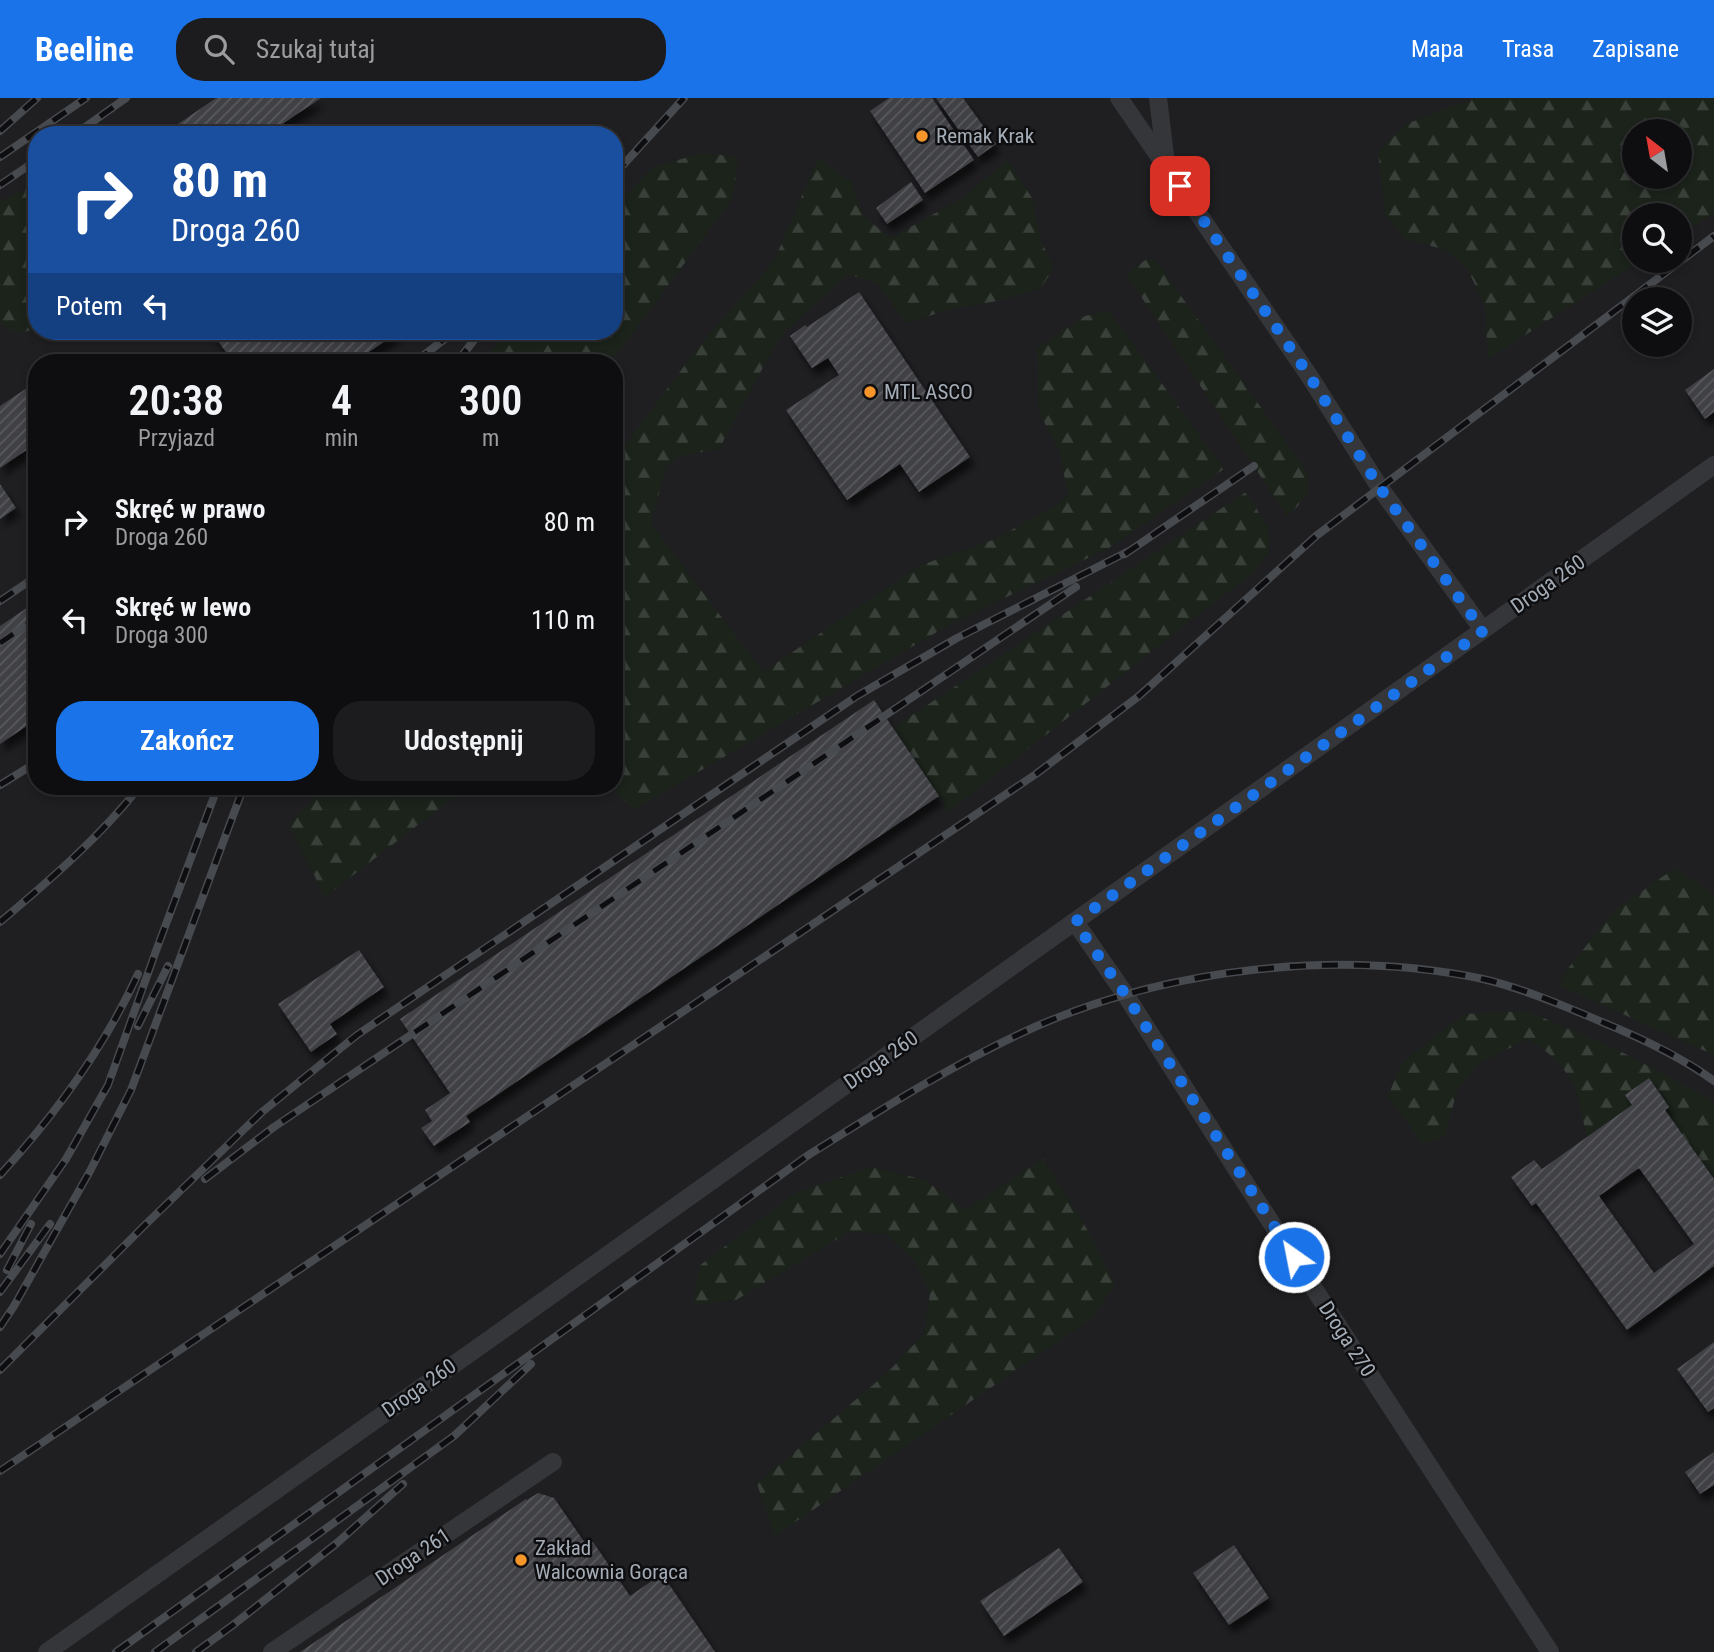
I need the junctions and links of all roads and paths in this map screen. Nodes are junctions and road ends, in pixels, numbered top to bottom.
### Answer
1 (1119, 98) edge
2 (1158, 98) edge
3 (1166, 166) junction
4 (1714, 465) edge
5 (1483, 631) junction
6 (1075, 922) junction
7 (553, 1462) dead end
8 (47, 1652) edge
9 (272, 1652) edge
10 (1550, 1652) edge

1 - 3 lane
2 - 3 lane
3 - 5 lane
4 - 5 lane, Droga 260
5 - 6 lane, Droga 260
6 - 8 lane, Droga 260
6 - 10 lane, Droga 270
7 - 9 lane, Droga 261

